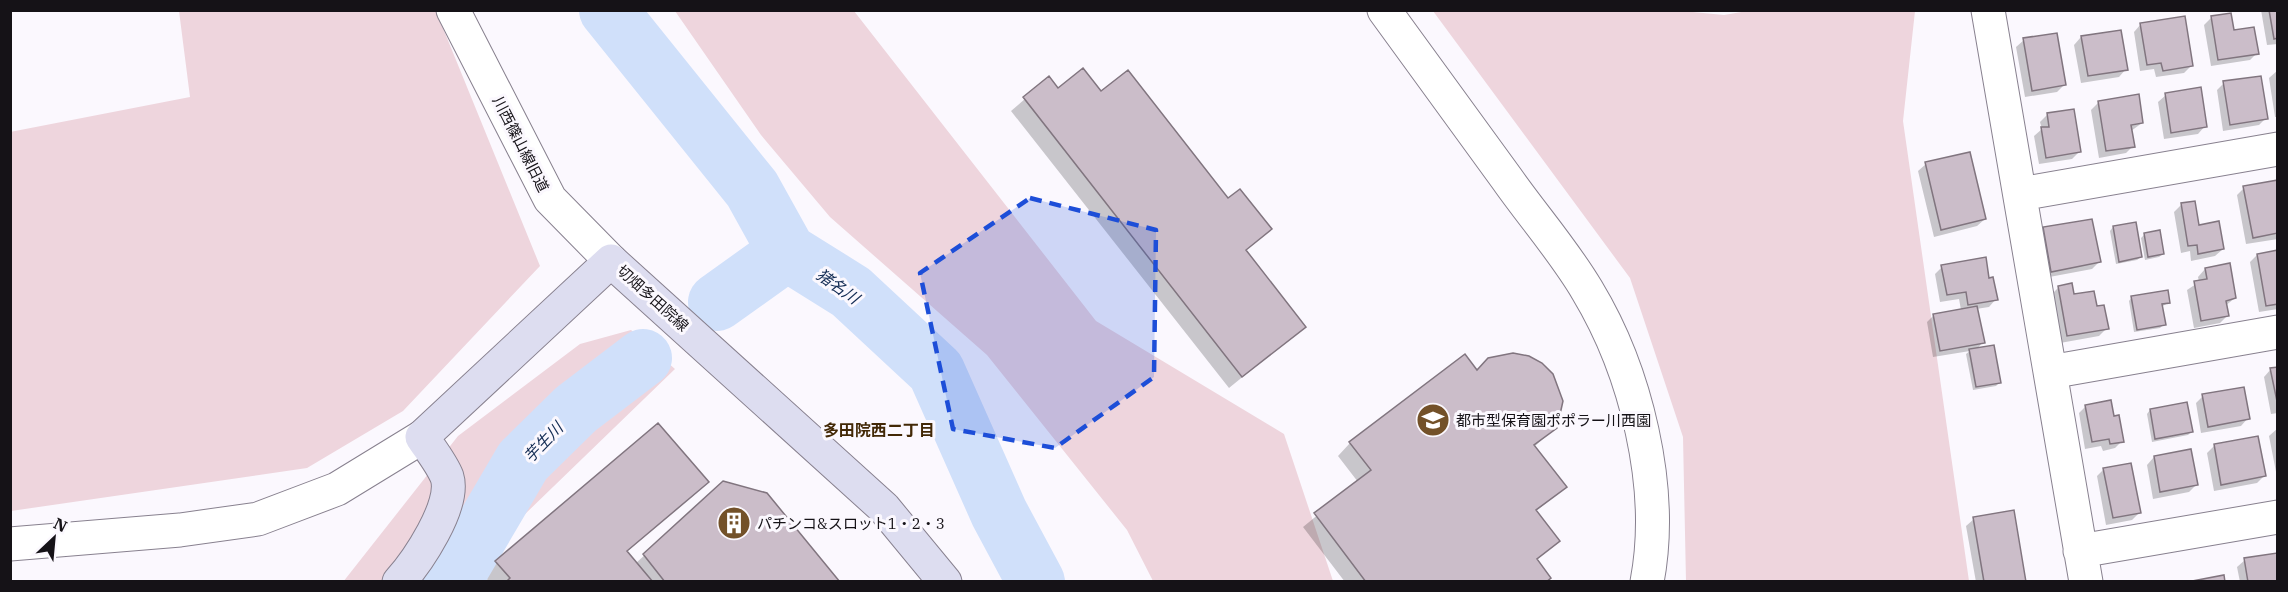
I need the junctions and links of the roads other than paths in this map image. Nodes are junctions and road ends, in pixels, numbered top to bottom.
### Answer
1 (453, 10) edge
2 (1384, 10) edge
3 (1990, 11) edge
4 (2277, 149) edge
5 (2020, 194) junction
6 (611, 261) junction
7 (2277, 332) edge
8 (2050, 372) junction
9 (422, 437) junction
10 (2277, 517) edge
11 (10, 544) edge
12 (2083, 566) edge
13 (399, 582) edge
14 (945, 582) edge
15 (1647, 582) edge

1 - 6 street, 川西篠山線旧道
2 - 15 street
3 - 5 street
4 - 5 street
5 - 8 street
6 - 9 main road, 切畑多田院線
6 - 14 main road, 切畑多田院線
7 - 8 street
8 - 12 street
9 - 11 street
9 - 13 main road
10 - 12 street

